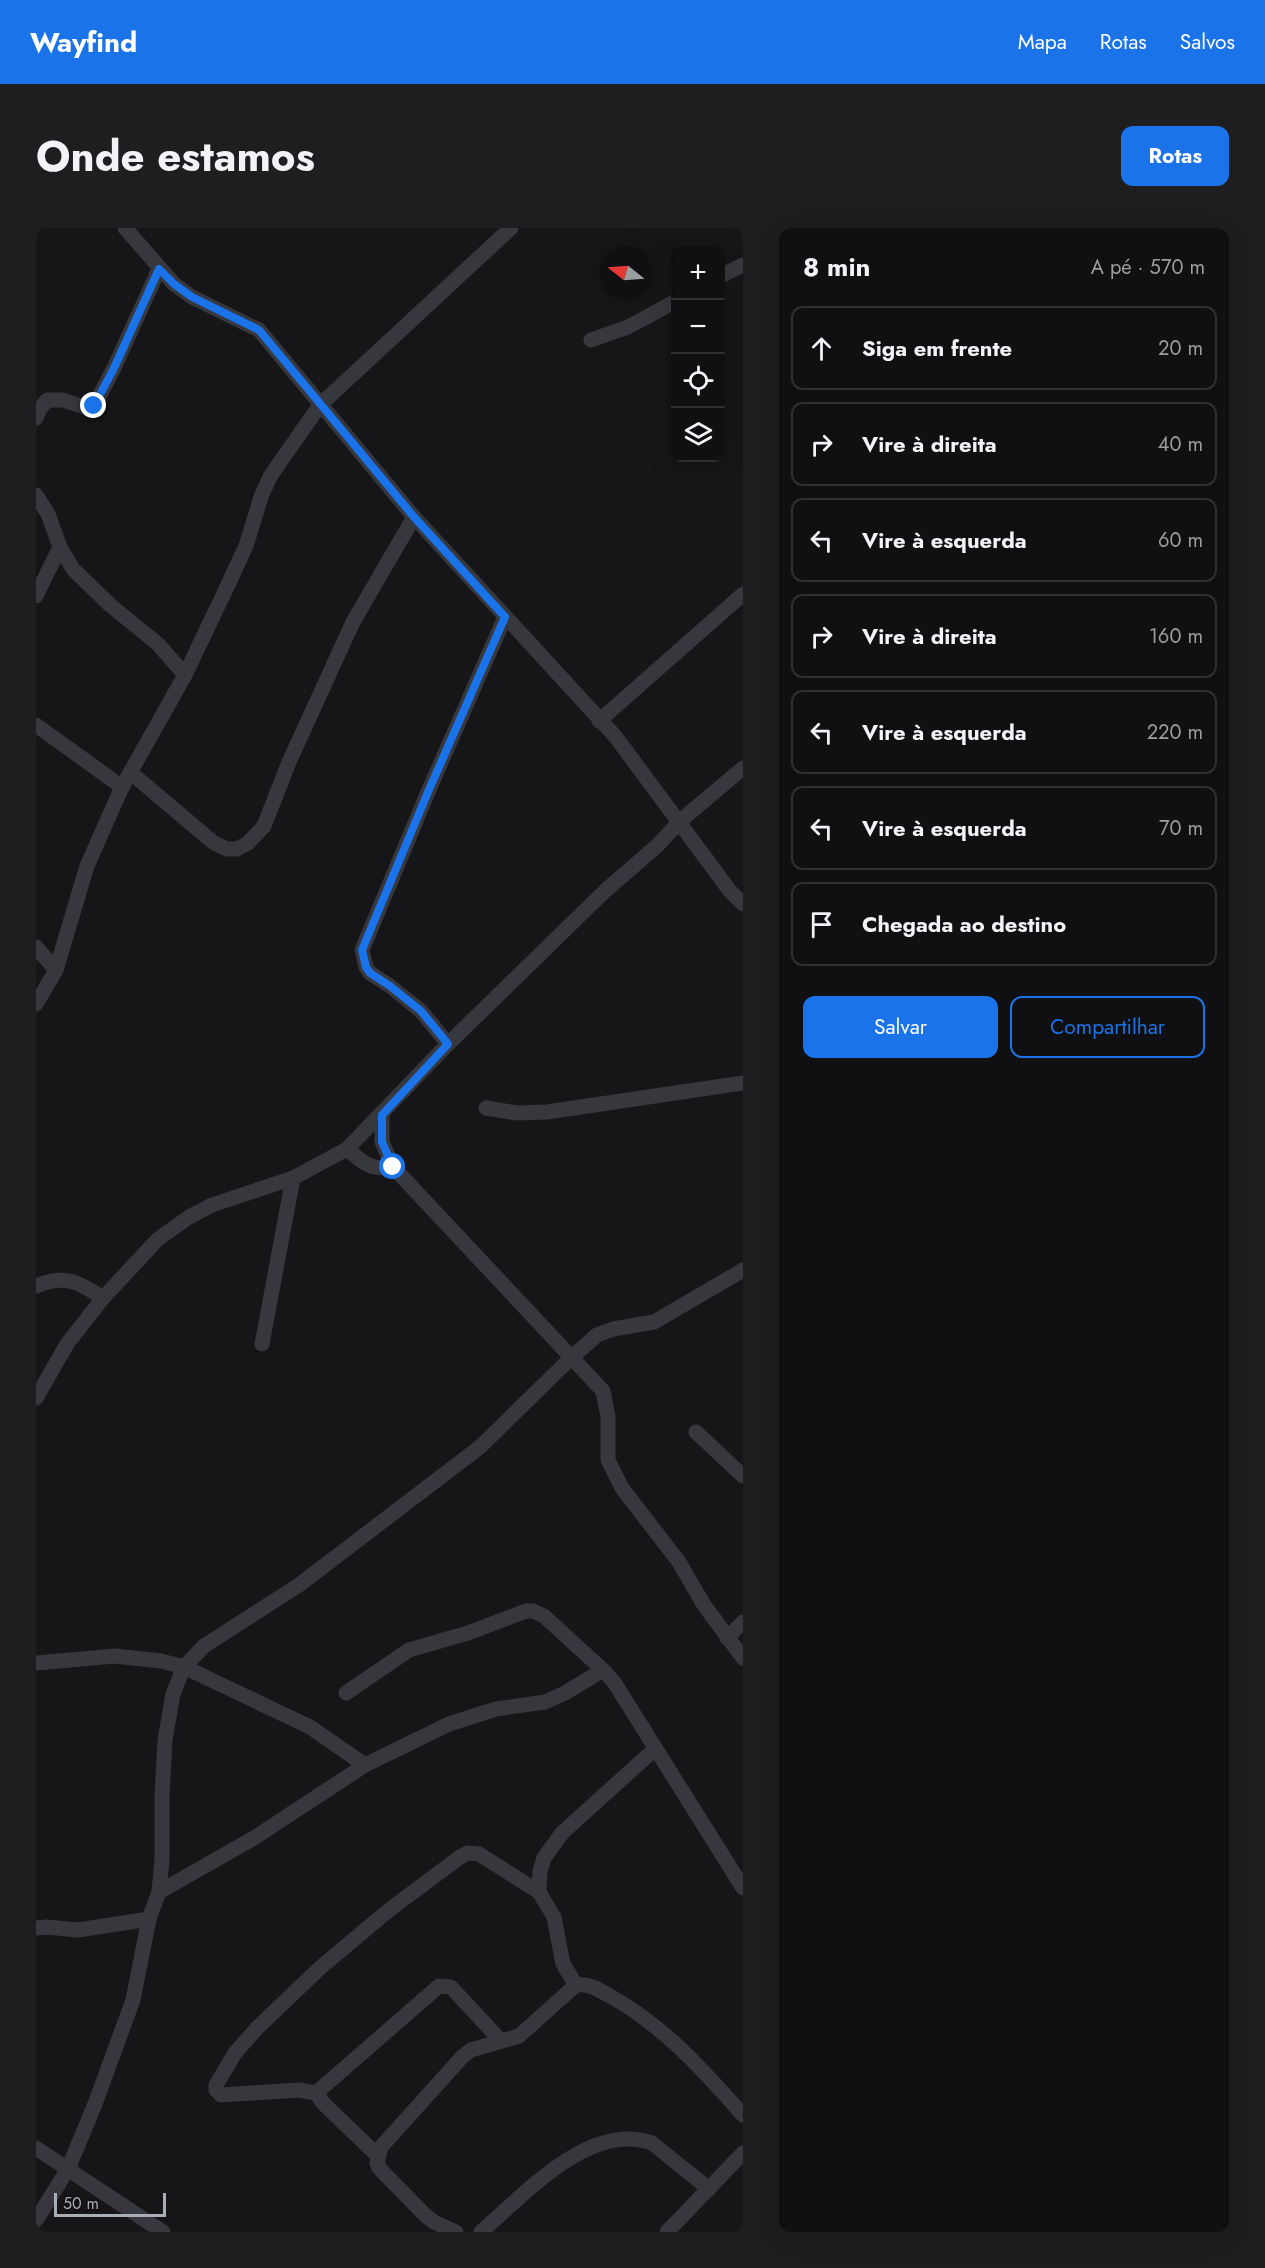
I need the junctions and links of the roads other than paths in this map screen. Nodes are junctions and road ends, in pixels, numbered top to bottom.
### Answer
1 (125, 228) edge
2 (511, 228) edge
3 (743, 265) edge
4 (159, 269) junction
5 (725, 274) edge
6 (671, 303) edge
7 (591, 340) dead end
8 (320, 405) junction
9 (36, 418) edge
10 (36, 495) edge
11 (414, 517) junction
12 (60, 548) junction
13 (743, 594) edge
14 (36, 596) edge
15 (505, 617) junction
16 (185, 675) junction
17 (599, 721) junction
18 (36, 725) edge
19 (743, 768) edge
20 (130, 772) junction
21 (122, 787) junction
22 (679, 822) junction
23 (743, 904) edge
24 (36, 947) edge
25 (56, 970) junction
26 (36, 1004) edge
27 (448, 1044) junction
28 (743, 1083) edge
29 (486, 1108) dead end
30 (382, 1115) junction
31 (348, 1149) junction
32 (393, 1167) junction
33 (293, 1178) junction
34 (743, 1270) edge
35 (36, 1286) edge
36 (103, 1298) junction
37 (262, 1344) dead end
38 (572, 1357) junction
39 (36, 1398) edge
40 (696, 1432) dead end
41 (743, 1476) edge
42 (743, 1622) edge
43 (727, 1638) junction
44 (743, 1658) edge
45 (36, 1662) edge
46 (184, 1667) junction
47 (603, 1670) junction
48 (346, 1693) dead end
49 (655, 1749) junction
50 (365, 1765) junction
51 (743, 1888) edge
52 (159, 1892) junction
53 (539, 1892) junction
54 (149, 1919) junction
55 (36, 1928) edge
56 (576, 1985) junction
57 (501, 2041) junction
58 (315, 2093) junction
59 (743, 2115) edge
60 (36, 2148) edge
61 (743, 2153) edge
62 (378, 2155) junction
63 (68, 2169) junction
64 (709, 2188) junction
65 (36, 2220) edge
66 (673, 2230) edge
67 (163, 2232) edge
68 (456, 2232) edge
69 (481, 2232) edge

1 - 4 street
2 - 8 street
3 - 5 street
4 - 8 street
4 - 9 street
6 - 7 street
8 - 11 street
8 - 16 street
10 - 12 street
11 - 15 street
11 - 20 street
12 - 14 street
12 - 16 street
13 - 17 street
15 - 17 street
15 - 27 street
16 - 20 street
17 - 22 street
18 - 21 street
19 - 22 street
20 - 21 street
21 - 25 street
22 - 23 street
22 - 27 street
24 - 25 street
25 - 26 street
27 - 30 street
28 - 29 street
30 - 31 street
30 - 32 street
31 - 32 street
31 - 33 street
32 - 38 street
33 - 36 street
33 - 37 street
34 - 38 street
35 - 36 street
36 - 39 street
38 - 43 street
38 - 46 street
40 - 41 street
42 - 43 street
43 - 44 street
45 - 46 street
46 - 50 street
46 - 52 street
47 - 48 street
47 - 49 street
47 - 50 street
49 - 51 street
49 - 53 street
50 - 52 street
52 - 54 street
53 - 56 street
53 - 58 street
54 - 55 street
54 - 63 street
56 - 57 street
56 - 59 street
57 - 58 street
57 - 62 street
58 - 62 street
60 - 63 street
61 - 64 street
62 - 68 street
63 - 65 street
63 - 67 street
64 - 66 street
64 - 69 street

